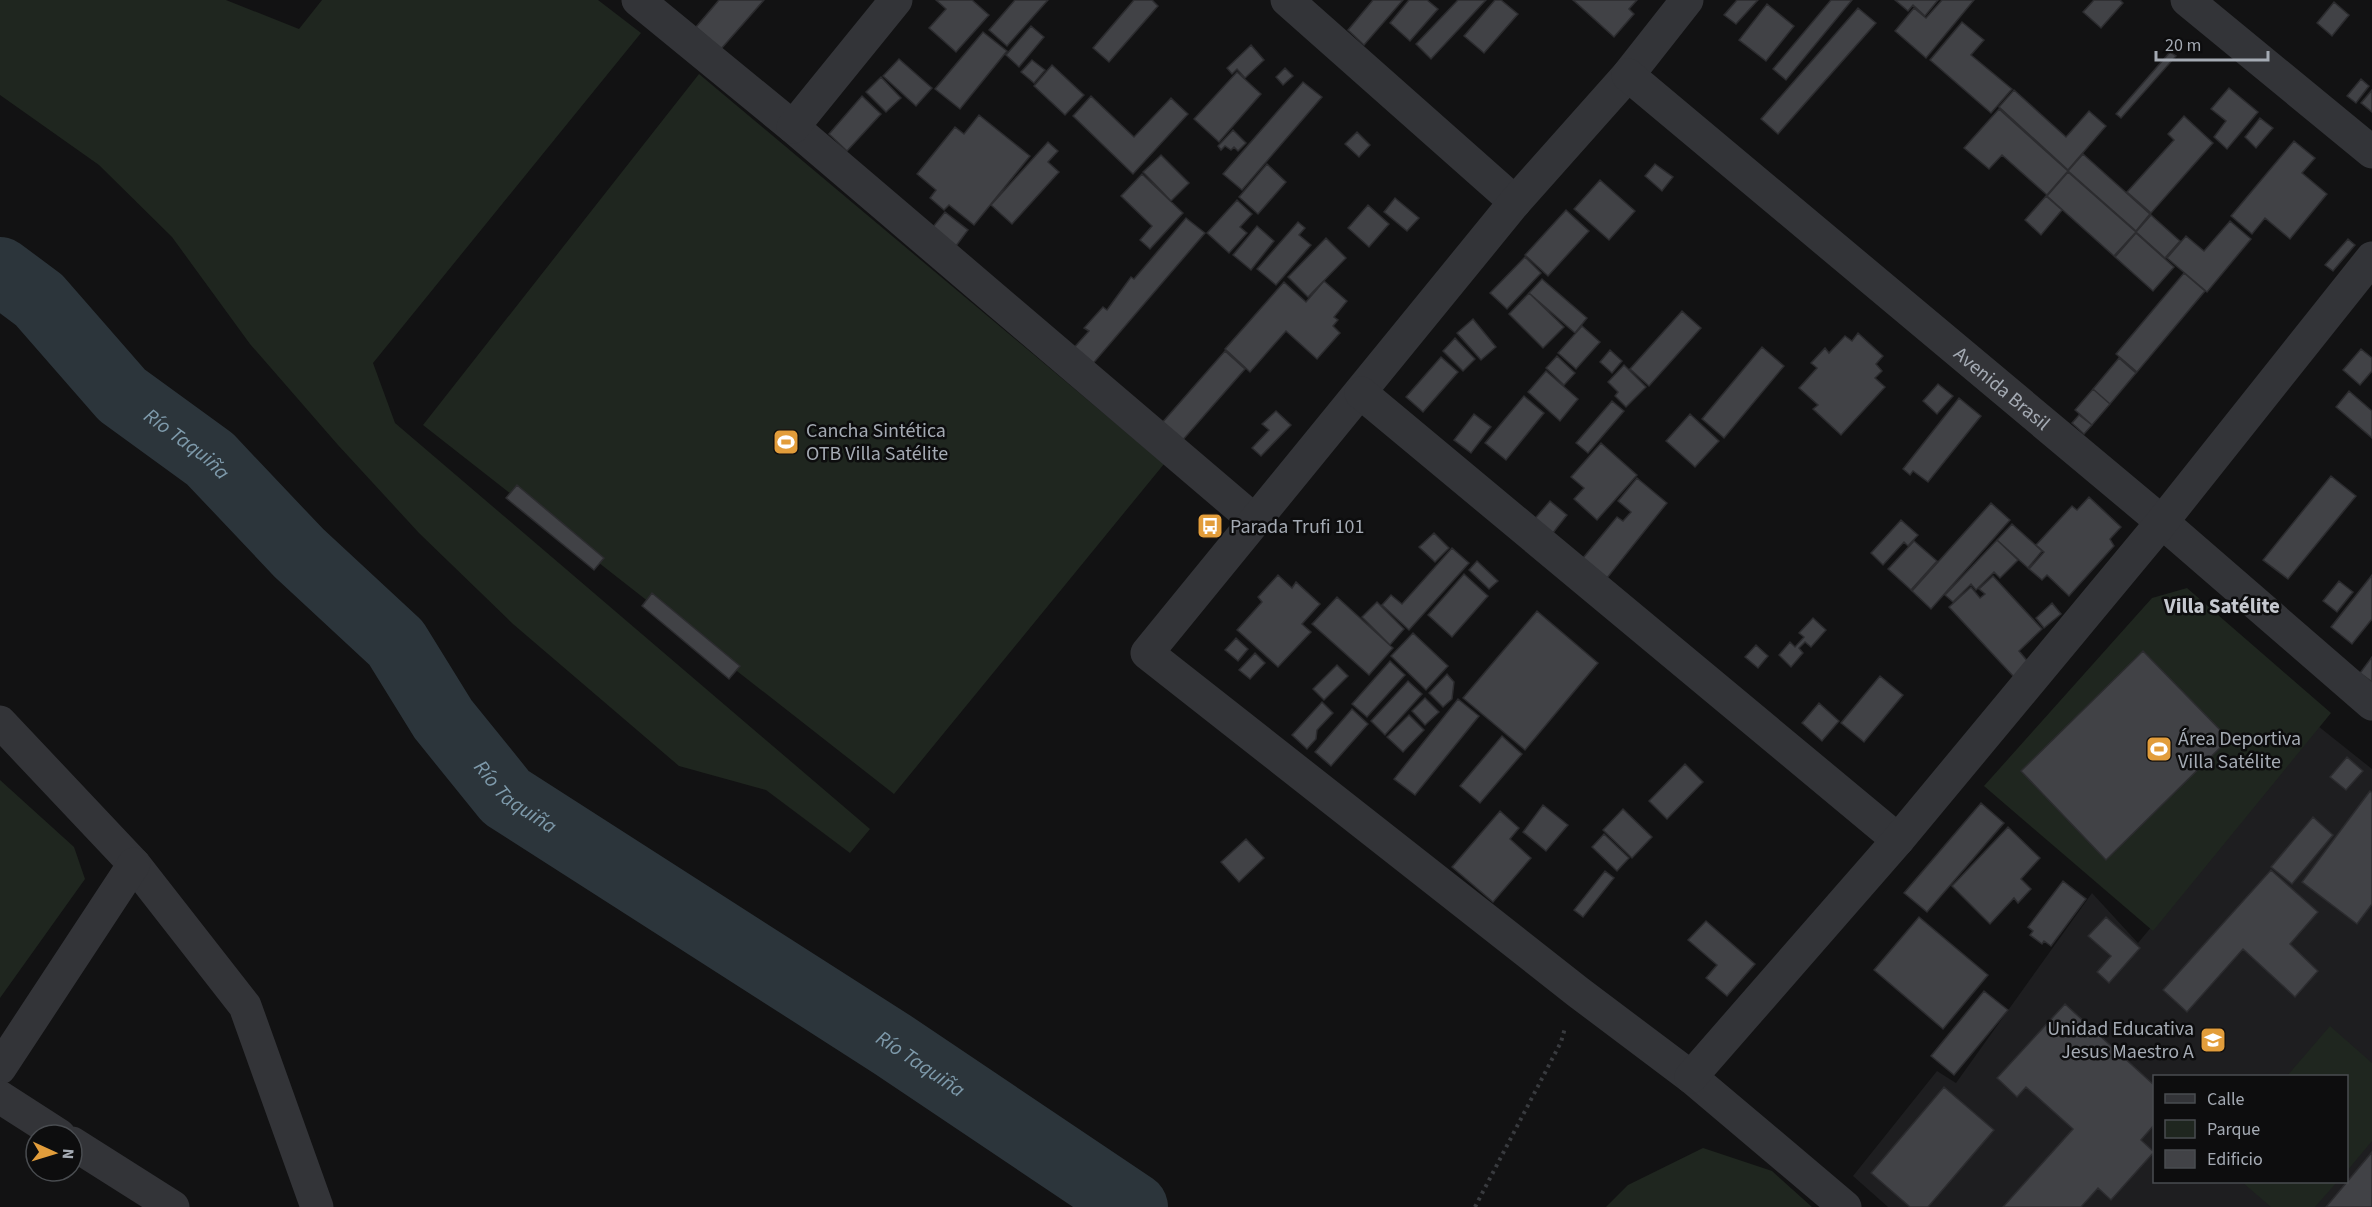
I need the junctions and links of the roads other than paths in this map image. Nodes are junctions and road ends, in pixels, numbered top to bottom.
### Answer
1 (638, 0) edge
2 (896, 0) edge
3 (1287, 0) edge
4 (1687, 0) edge
5 (2187, 0) edge
6 (1628, 75) junction
7 (793, 127) junction
8 (2372, 152) edge
9 (1515, 202) junction
10 (2372, 258) edge
11 (1360, 393) junction
12 (1254, 520) junction
13 (2162, 522) junction
14 (2372, 704) edge
15 (0, 722) edge
16 (1898, 840) junction
17 (134, 864) junction
18 (0, 1068) edge
19 (1691, 1077) junction
20 (0, 1097) edge
21 (41, 1123) edge
22 (84, 1151) edge
23 (173, 1207) edge
24 (317, 1207) edge
25 (1845, 1207) edge

1 - 7 street
2 - 7 street
3 - 9 street
4 - 6 street
5 - 8 street
6 - 9 street
6 - 13 street, Avenida Brasil
7 - 12 street
9 - 11 street
10 - 13 street
11 - 12 street
11 - 16 street
12 - 19 street
13 - 14 street, Avenida Brasil
13 - 16 street
15 - 17 street
16 - 19 street
17 - 18 street
17 - 24 street
19 - 25 street
20 - 21 street
22 - 23 street

